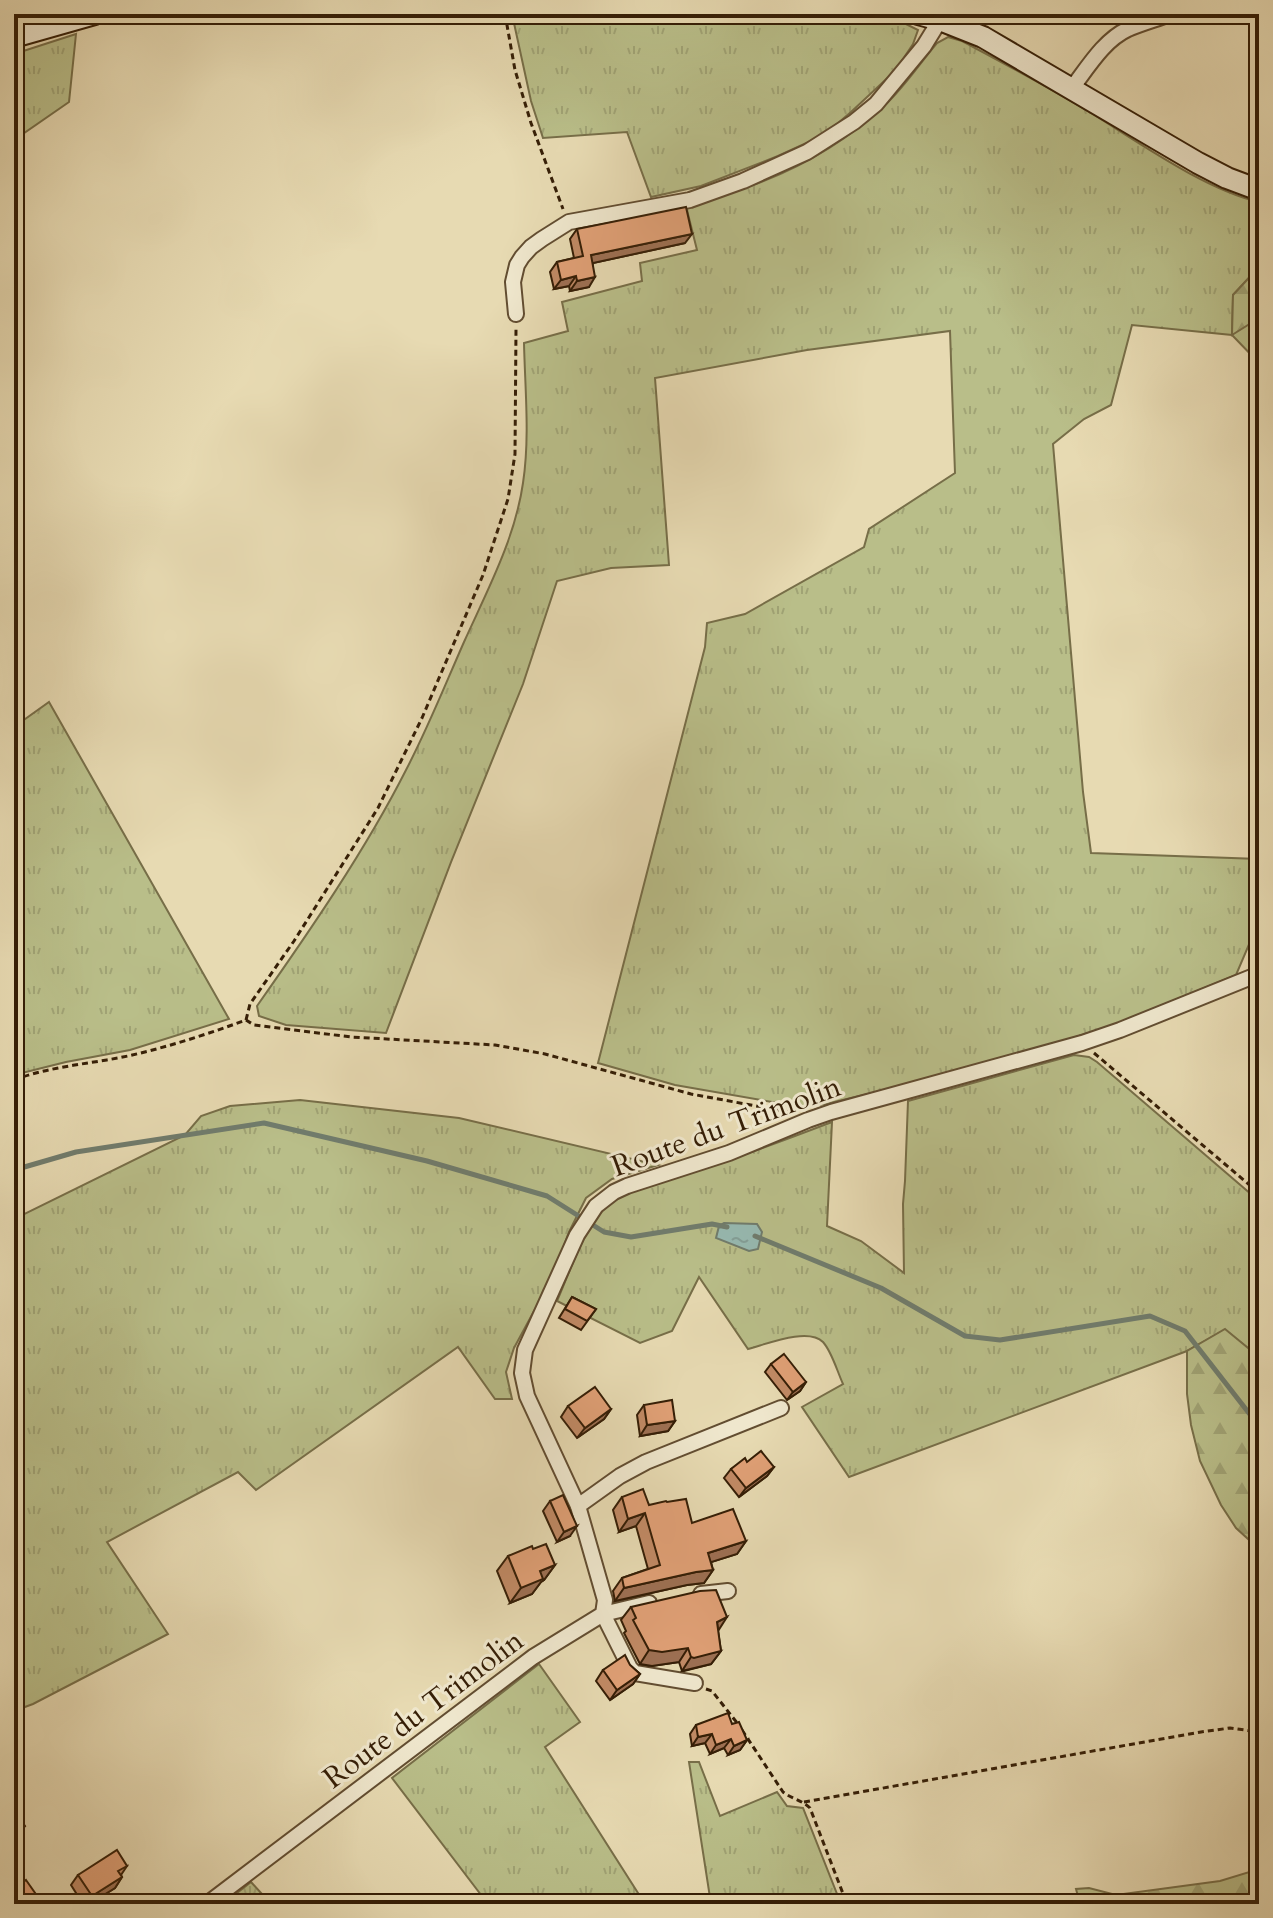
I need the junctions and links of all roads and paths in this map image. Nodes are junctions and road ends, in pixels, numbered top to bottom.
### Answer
1 (95, 14) edge
2 (505, 14) edge
3 (918, 14) edge
4 (1170, 14) edge
5 (940, 20) junction
6 (14, 37) edge
7 (1072, 88) junction
8 (1259, 190) edge
9 (569, 222) junction
10 (516, 314) joint
11 (1259, 974) edge
12 (246, 1020) junction
13 (1082, 1043) junction
14 (14, 1080) edge
15 (808, 1120) junction
16 (1259, 1193) edge
17 (781, 1408) dead end
18 (578, 1506) junction
19 (728, 1591) dead end
20 (689, 1595) edge
21 (660, 1601) edge
22 (603, 1614) junction
23 (695, 1683) joint
24 (1259, 1732) edge
25 (804, 1802) junction
26 (207, 1904) edge
27 (847, 1904) edge

1 - 6 street
2 - 9 path
3 - 5 street
4 - 7 street
5 - 7 street
5 - 9 street
7 - 8 street
9 - 10 street
10 - 12 path
11 - 13 street, Route du Trimolin
12 - 14 path
12 - 15 path
13 - 15 street, Route du Trimolin
13 - 16 path
15 - 18 street, Route du Trimolin
17 - 18 street
18 - 22 street, Route du Trimolin
19 - 20 street
21 - 22 street
22 - 23 street
22 - 26 street, Route du Trimolin
23 - 25 path
24 - 25 path
25 - 27 path

